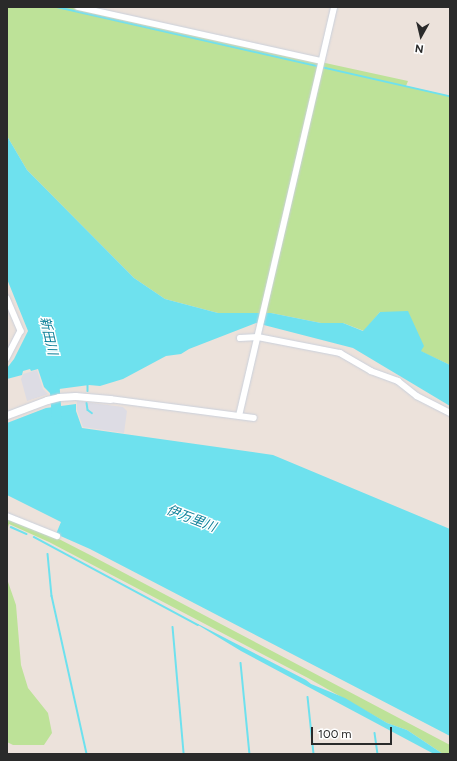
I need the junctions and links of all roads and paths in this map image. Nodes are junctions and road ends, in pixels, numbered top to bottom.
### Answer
1 (78, 7) edge
2 (334, 7) edge
3 (321, 61) junction
4 (7, 298) edge
5 (259, 334) junction
6 (240, 338) dead end
7 (7, 359) edge
8 (110, 399) joint
9 (450, 413) edge
10 (7, 415) edge
11 (239, 416) junction
12 (254, 418) dead end
13 (7, 516) edge
14 (57, 536) dead end

1 - 3 street
2 - 3 street
3 - 5 street
4 - 7 street
5 - 6 street
5 - 9 street
5 - 11 street
8 - 10 street
8 - 11 street
11 - 12 street
13 - 14 street

